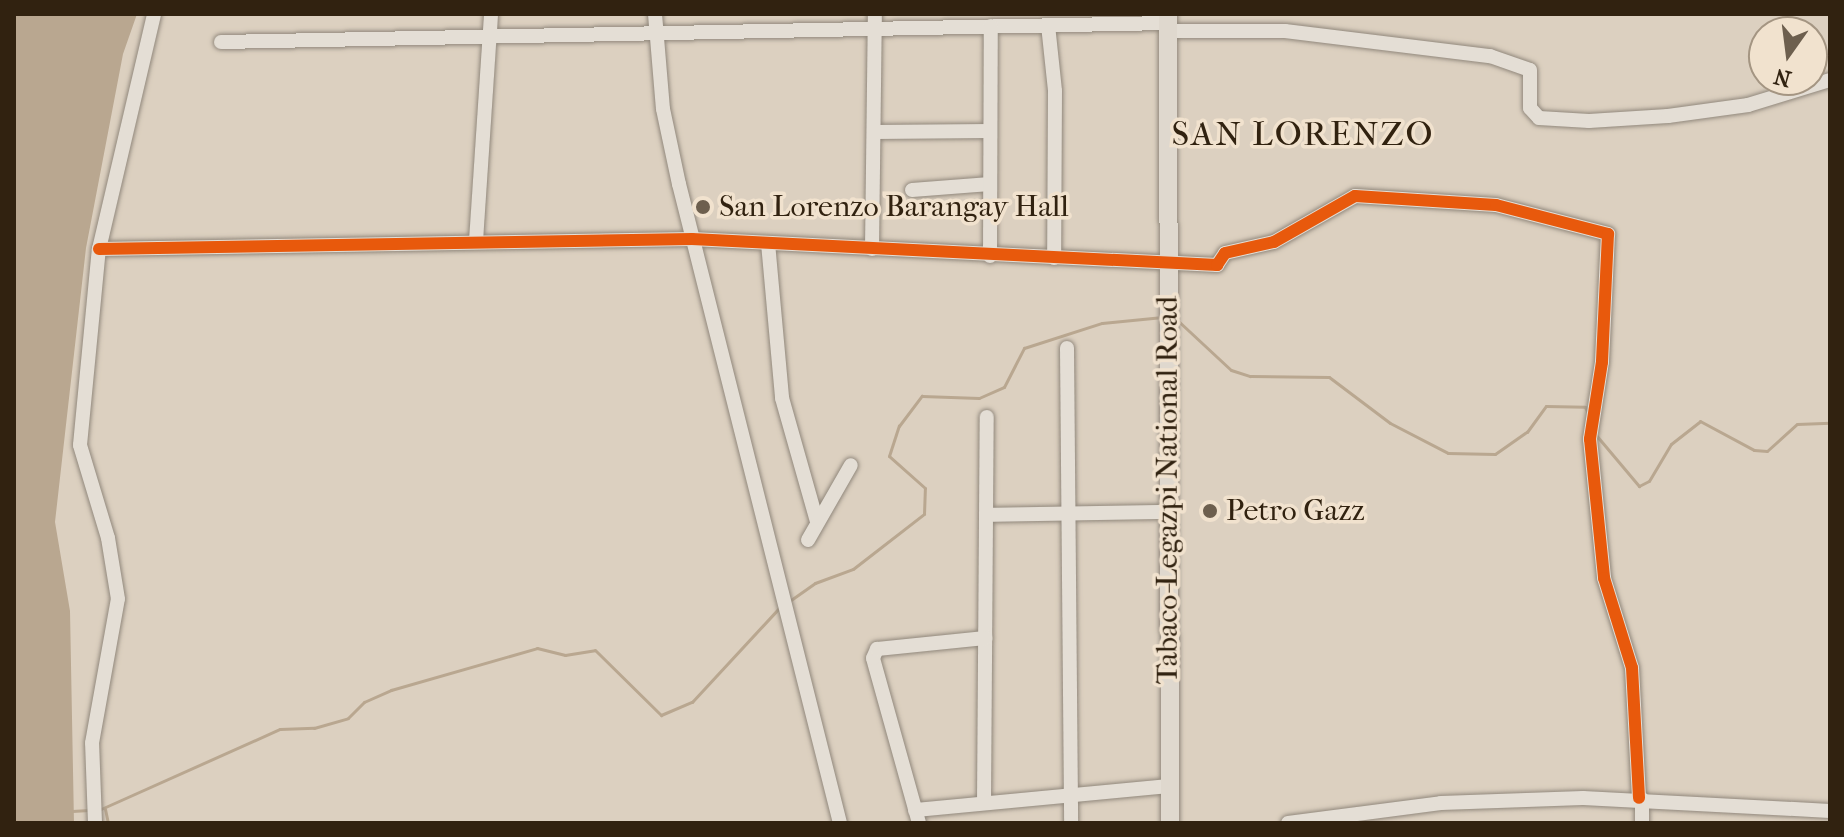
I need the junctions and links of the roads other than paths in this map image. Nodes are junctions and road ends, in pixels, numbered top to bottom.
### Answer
1 (154, 14) edge
2 (491, 14) edge
3 (655, 14) edge
4 (875, 21) edge
5 (1168, 23) edge
6 (1048, 25) junction
7 (991, 26) junction
8 (656, 33) junction
9 (489, 37) junction
10 (221, 42) dead end
11 (1830, 80) edge
12 (990, 131) junction
13 (874, 132) junction
14 (990, 184) junction
15 (912, 190) dead end
16 (692, 239) junction
17 (476, 241) junction
18 (768, 243) junction
19 (99, 249) junction
20 (872, 249) junction
21 (990, 256) junction
22 (1054, 258) junction
23 (1167, 263) junction
24 (1067, 348) dead end
25 (987, 417) dead end
26 (851, 465) dead end
27 (1166, 512) junction
28 (1068, 513) junction
29 (986, 515) junction
30 (817, 522) junction
31 (808, 540) dead end
32 (985, 638) junction
33 (1170, 786) junction
34 (1072, 795) junction
35 (1640, 798) junction
36 (984, 803) junction
37 (1830, 811) edge
38 (915, 819) edge
39 (95, 823) edge
40 (840, 823) edge
41 (1071, 823) edge
42 (1170, 823) edge
43 (1288, 823) edge
44 (1642, 823) edge

1 - 19 street
2 - 9 street
3 - 8 street
4 - 7 street
4 - 8 street
4 - 13 street
5 - 6 street
5 - 11 street
5 - 23 main road, Tabaco-Legazpi National Road
6 - 7 street
6 - 22 street
7 - 12 street
8 - 9 street
8 - 16 street
9 - 10 street
9 - 17 street
12 - 13 street
12 - 14 street
13 - 20 street
14 - 15 street
14 - 21 street
16 - 17 street
16 - 18 street
16 - 40 street
17 - 19 street
18 - 20 street
18 - 30 street
19 - 39 street
20 - 21 street
21 - 22 street
22 - 23 street
23 - 27 main road, Tabaco-Legazpi National Road
23 - 35 street
24 - 28 street
25 - 29 street
26 - 30 street
27 - 28 street
27 - 33 main road, Tabaco-Legazpi National Road
28 - 29 street
28 - 34 street
29 - 32 street
30 - 31 street
32 - 36 street
32 - 38 street
33 - 34 street
33 - 42 main road, Tabaco-Legazpi National Road
34 - 36 street
34 - 41 street
35 - 37 street
35 - 43 street
35 - 44 street
36 - 38 street

